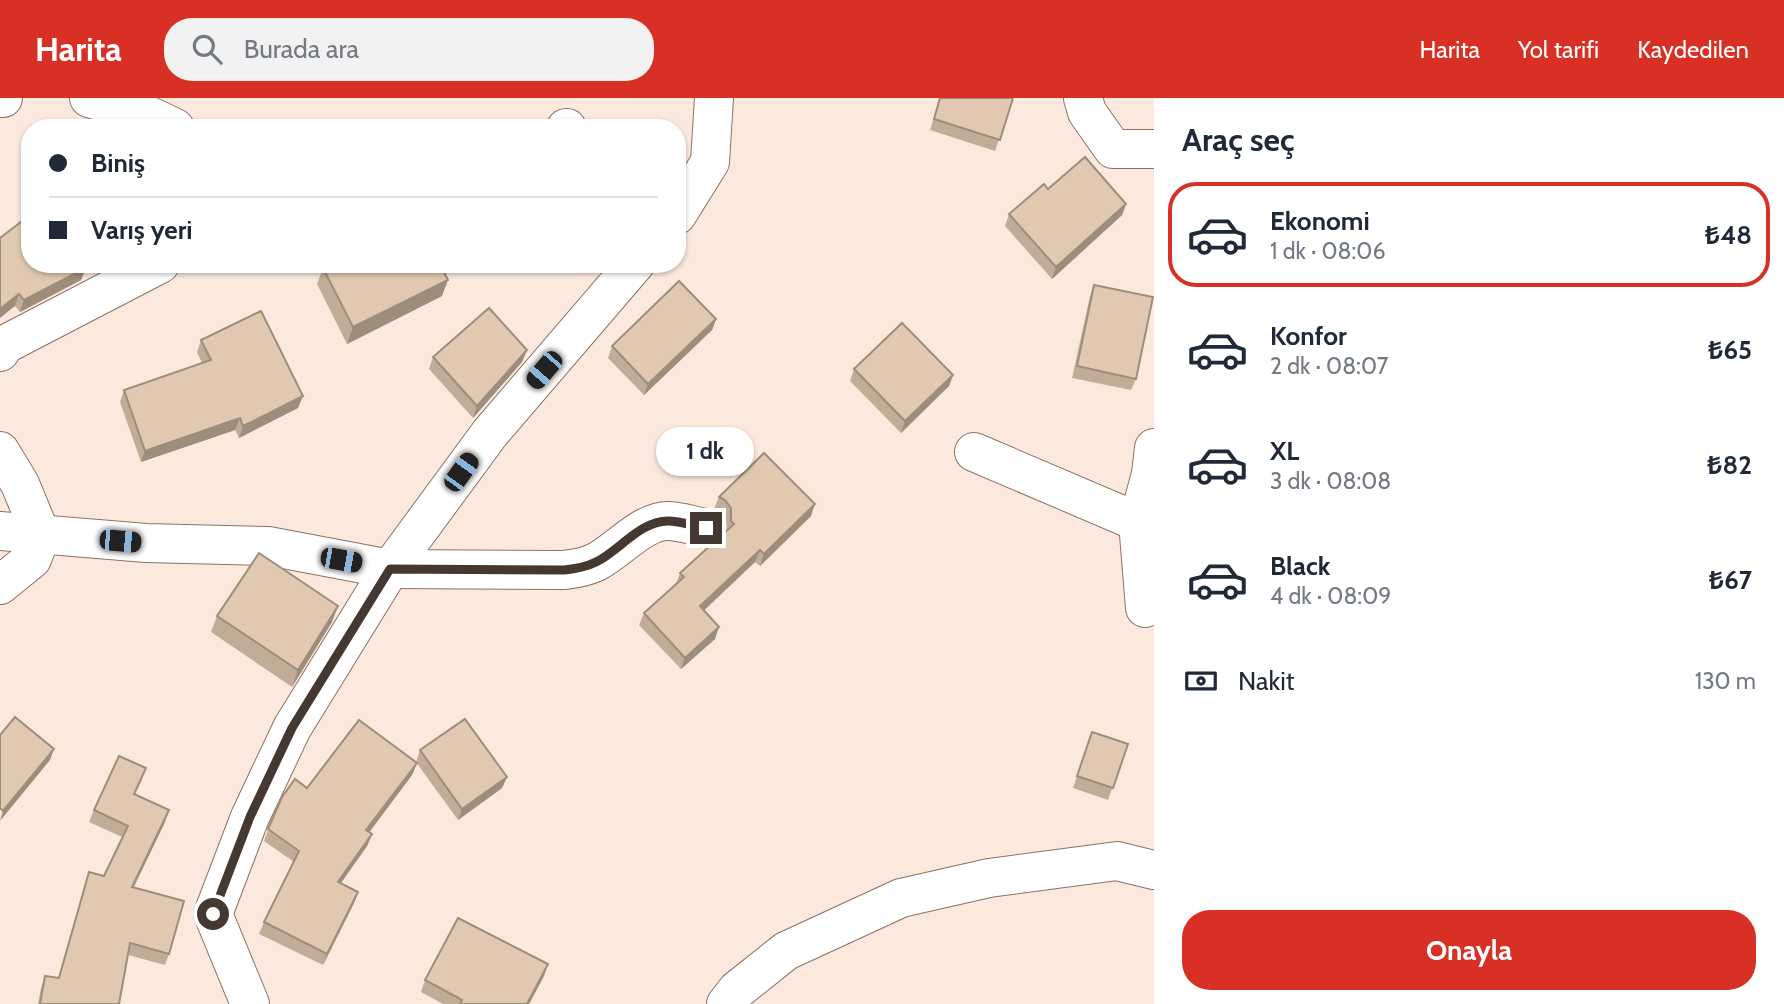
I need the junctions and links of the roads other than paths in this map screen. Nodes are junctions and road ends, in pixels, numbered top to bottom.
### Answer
1 (89, 98) edge
2 (714, 98) edge
3 (1083, 98) edge
4 (156, 119) edge
5 (1154, 149) edge
6 (693, 158) edge
7 (686, 183) edge
8 (143, 273) edge
9 (627, 273) edge
10 (0, 352) edge
11 (1154, 448) edge
12 (0, 451) edge
13 (974, 452) dead end
14 (1138, 522) junction
15 (706, 528) dead end
16 (0, 531) edge
17 (41, 535) junction
18 (390, 569) junction
19 (0, 585) edge
20 (1145, 608) dead end
21 (1154, 870) edge
22 (250, 1004) edge
23 (726, 1004) edge

1 - 4 street
2 - 6 street
3 - 5 street
6 - 7 street
8 - 10 street
9 - 18 street
11 - 14 street
12 - 17 street
13 - 14 street
14 - 20 street
15 - 18 street
16 - 17 street
17 - 18 street
17 - 19 street
18 - 22 street
21 - 23 street

